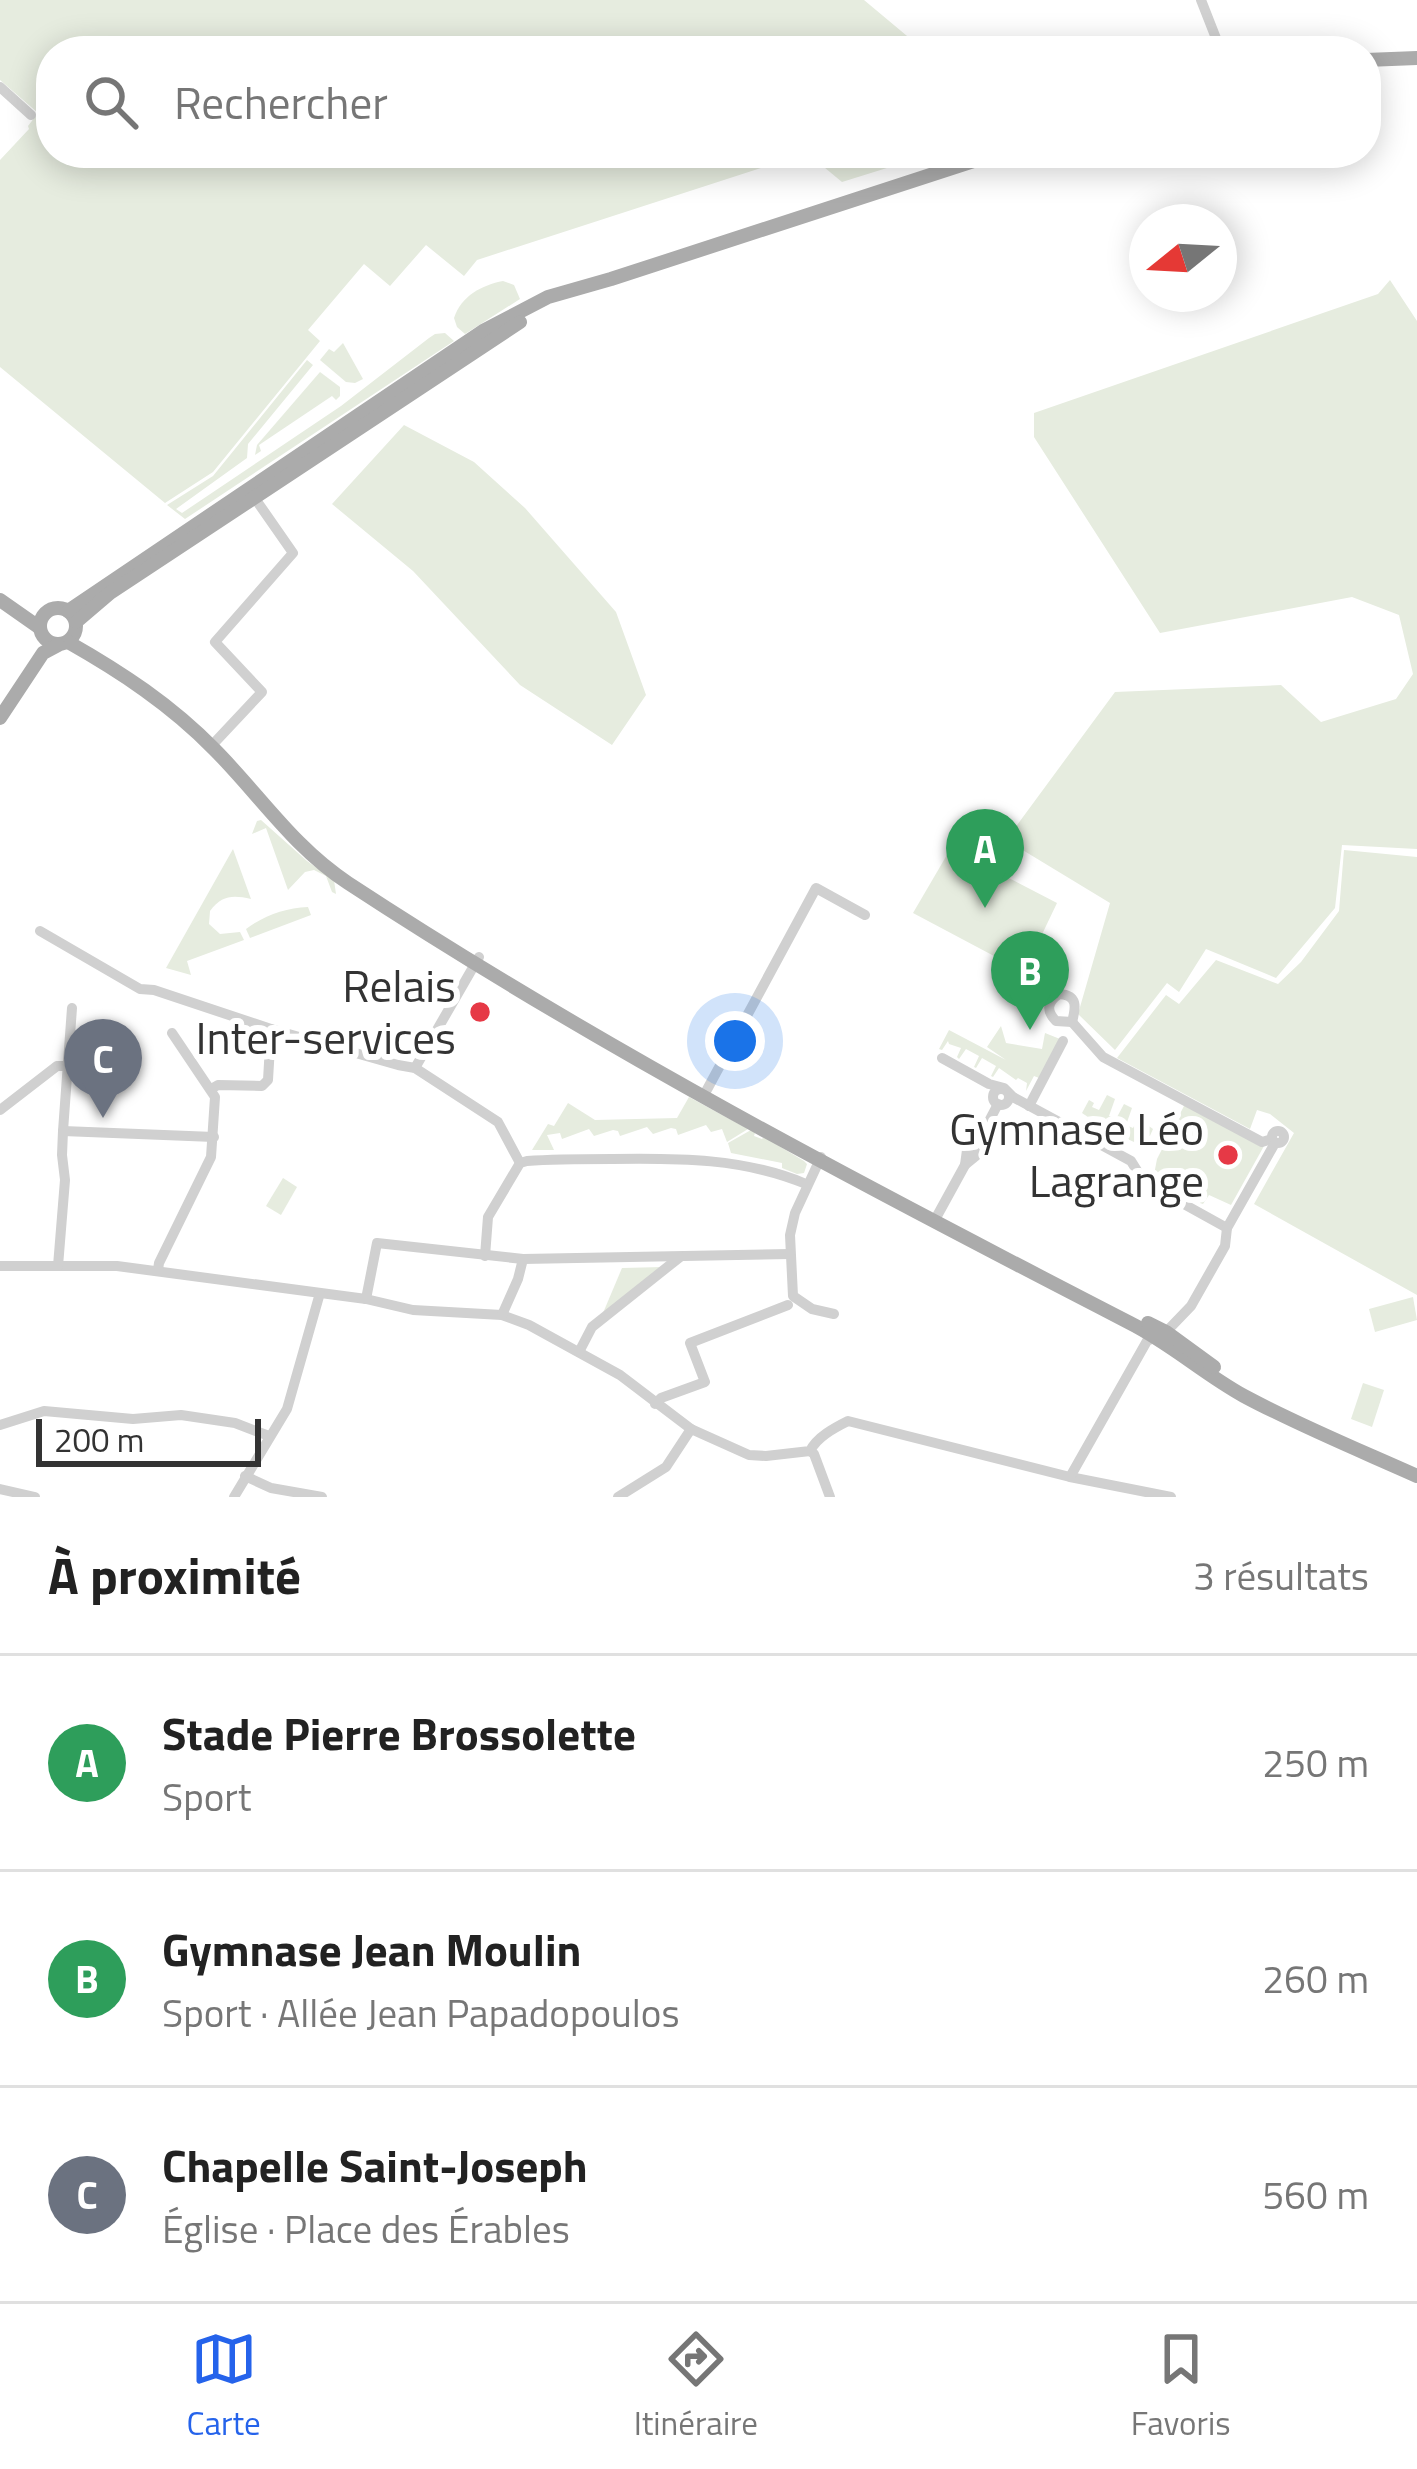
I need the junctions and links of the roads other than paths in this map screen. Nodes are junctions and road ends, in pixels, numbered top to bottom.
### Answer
1 (1201, 0) edge
2 (1215, 36) edge
3 (1417, 58) edge
4 (1381, 59) edge
5 (0, 87) edge
6 (31, 115) dead end
7 (952, 168) edge
8 (611, 278) junction
9 (463, 344) junction
10 (438, 374) junction
11 (286, 470) junction
12 (251, 493) junction
13 (0, 598) edge
14 (59, 629) junction
15 (0, 703) edge
16 (0, 718) edge
17 (216, 741) junction
18 (865, 915) dead end
19 (40, 931) dead end
20 (477, 959) junction
21 (72, 1008) dead end
22 (1072, 1022) dead end
23 (271, 1029) junction
24 (172, 1033) dead end
25 (1063, 1041) dead end
26 (942, 1058) dead end
27 (68, 1066) junction
28 (415, 1068) junction
29 (211, 1089) junction
30 (997, 1093) junction
31 (705, 1094) junction
32 (1029, 1106) junction
33 (0, 1111) edge
34 (63, 1131) junction
35 (214, 1137) junction
36 (820, 1157) junction
37 (520, 1163) junction
38 (806, 1184) junction
39 (938, 1216) junction
40 (1227, 1228) junction
41 (790, 1253) junction
42 (485, 1256) junction
43 (682, 1256) junction
44 (523, 1259) junction
45 (0, 1266) edge
46 (58, 1266) junction
47 (158, 1270) junction
48 (320, 1293) junction
49 (366, 1299) junction
50 (788, 1305) dead end
51 (834, 1314) dead end
52 (502, 1315) junction
53 (1160, 1334) junction
54 (579, 1352) junction
55 (655, 1404) junction
56 (0, 1425) edge
57 (691, 1429) junction
58 (269, 1436) junction
59 (810, 1451) junction
60 (1417, 1471) edge
61 (245, 1476) junction
62 (1070, 1477) junction
63 (0, 1489) edge
64 (34, 1497) edge
65 (234, 1497) edge
66 (322, 1497) edge
67 (618, 1497) edge
68 (830, 1497) edge
69 (1172, 1497) edge

1 - 2 street
3 - 4 main road
5 - 6 street
7 - 8 main road
8 - 9 main road
8 - 10 main road
9 - 10 main road
9 - 11 main road
10 - 11 main road
11 - 12 main road
12 - 14 main road
12 - 17 street
13 - 14 main road
14 - 15 main road
14 - 16 main road
14 - 17 main road
14 - 20 main road
17 - 20 main road
18 - 31 street
19 - 23 street
20 - 28 street
20 - 31 main road
21 - 27 street
22 - 40 street
23 - 28 street
23 - 29 street
24 - 29 street
25 - 32 street
26 - 30 street
27 - 33 street
27 - 34 street
28 - 37 street
29 - 35 street
30 - 32 street
30 - 39 street
31 - 36 main road
32 - 40 street
34 - 35 street
34 - 46 street
35 - 47 street
36 - 38 street
36 - 39 main road
36 - 53 main road
37 - 38 street
37 - 42 street
38 - 41 street
39 - 53 main road
40 - 53 street
41 - 43 street
41 - 51 street
42 - 44 street
42 - 49 street
43 - 44 street
43 - 54 street
44 - 52 street
45 - 46 street
46 - 47 street
47 - 48 street
48 - 49 street
48 - 58 street
49 - 52 street
50 - 55 street
52 - 54 street
53 - 60 main road
53 - 62 street
54 - 55 street
55 - 57 street
56 - 58 street
57 - 59 street
57 - 67 street
58 - 61 street
59 - 62 street
59 - 68 street
61 - 65 street
61 - 66 street
62 - 69 street
63 - 64 street

